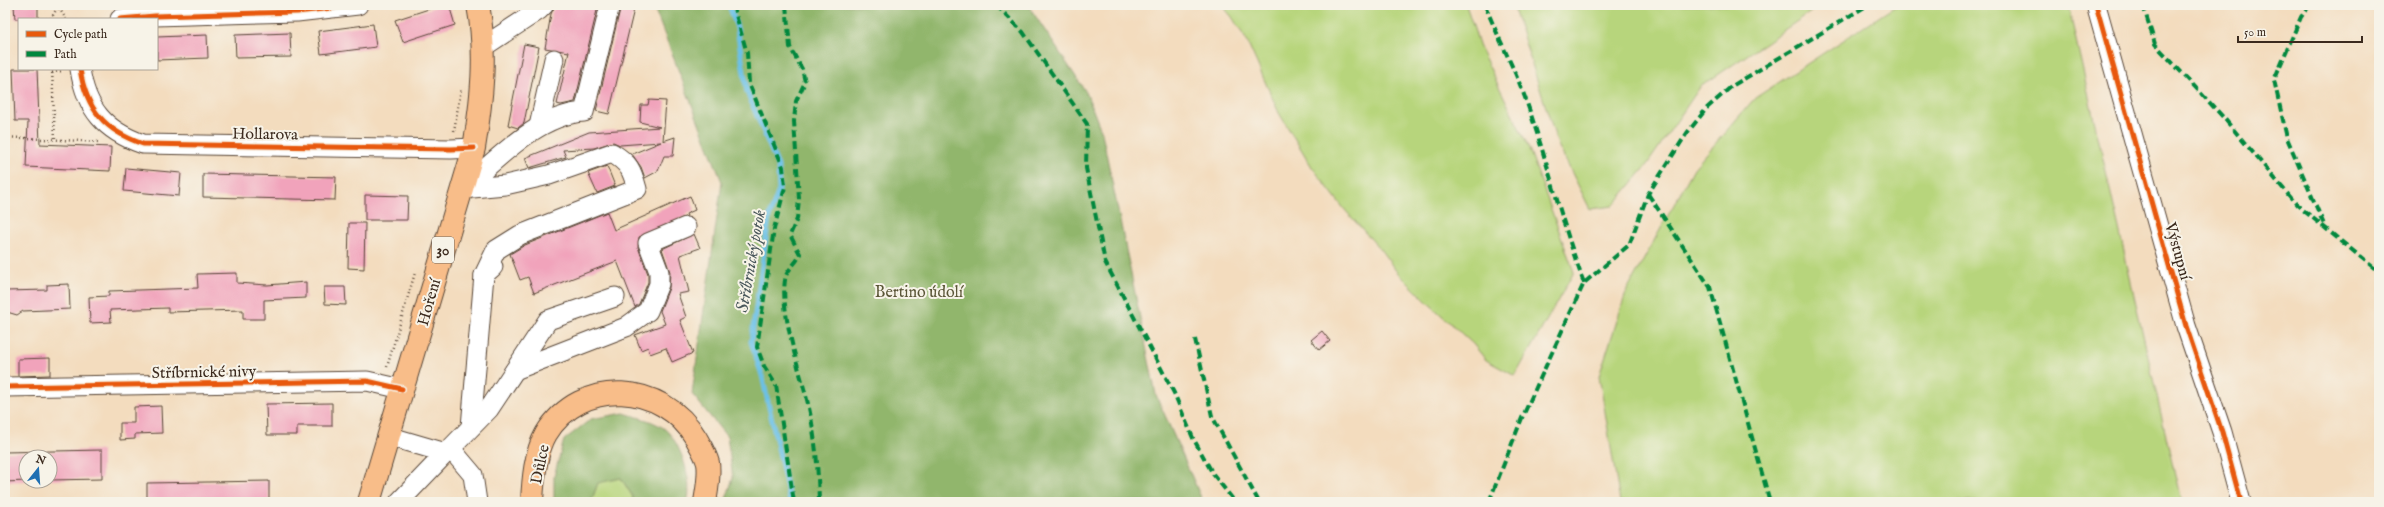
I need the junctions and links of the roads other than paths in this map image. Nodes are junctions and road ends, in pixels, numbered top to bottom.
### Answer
1 (358, 5) edge
2 (478, 5) edge
3 (544, 5) edge
4 (610, 5) edge
5 (2096, 5) edge
6 (521, 13) edge
7 (132, 18) edge
8 (483, 47) junction
9 (554, 59) dead end
10 (82, 78) edge
11 (539, 126) junction
12 (474, 148) junction
13 (462, 189) junction
14 (686, 227) dead end
15 (500, 261) dead end
16 (484, 275) junction
17 (615, 296) dead end
18 (515, 370) junction
19 (5, 387) edge
20 (402, 389) junction
21 (471, 427) junction
22 (388, 436) junction
23 (448, 451) junction
24 (370, 502) edge
25 (399, 502) edge
26 (476, 502) edge
27 (532, 502) edge
28 (705, 502) edge
29 (2241, 502) edge

1 - 7 street
2 - 8 main road, Hoření / 30
3 - 6 street
4 - 11 street
5 - 29 street, Výstupní
6 - 8 street
8 - 12 main road, Hoření / 30
9 - 11 street
10 - 12 street, Hollarova
11 - 13 street
12 - 13 main road, Hoření / 30
13 - 16 street
13 - 20 main road, Hoření / 30
14 - 18 street
15 - 16 street
16 - 21 street
17 - 18 street
18 - 21 street
19 - 20 street, Stříbrnické nivy
20 - 22 main road, Hoření / 30
21 - 23 street
22 - 23 street
22 - 24 main road, Hoření / 30
23 - 25 street
23 - 26 street
27 - 28 main road, Důlce

